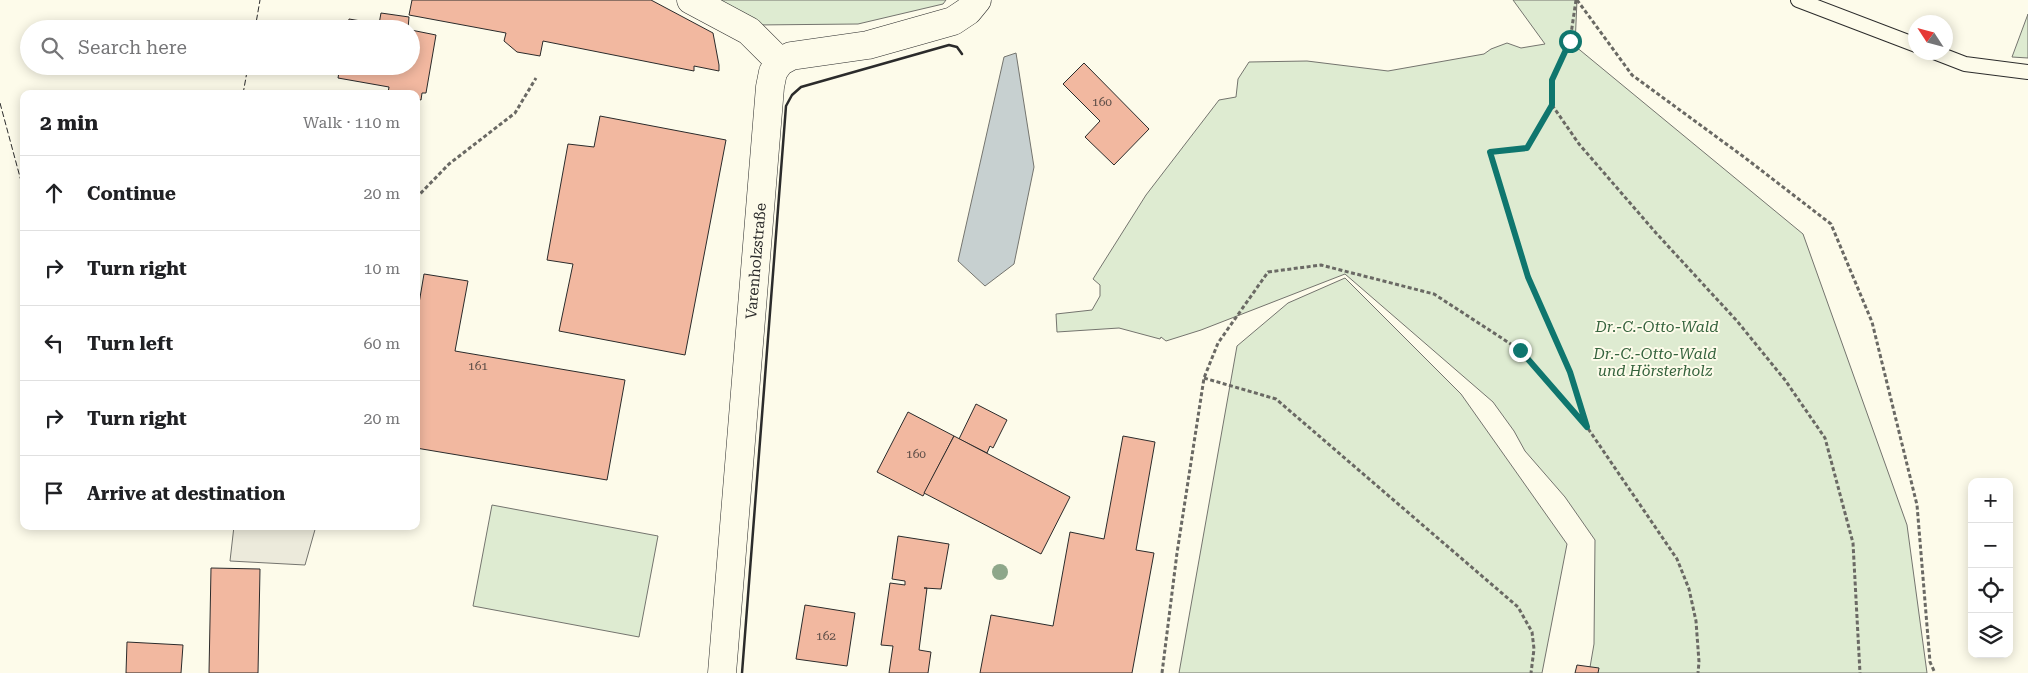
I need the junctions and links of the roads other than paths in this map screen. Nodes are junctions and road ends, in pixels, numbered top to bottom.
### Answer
1 (691, 0) edge
2 (977, 0) edge
3 (1798, 0) edge
4 (1908, 42) edge
5 (1953, 59) edge
6 (780, 62) junction
7 (2028, 72) edge
8 (722, 673) edge

1 - 6 street
2 - 6 street
3 - 4 lane
5 - 7 lane
6 - 8 street, Varenholzstraße

